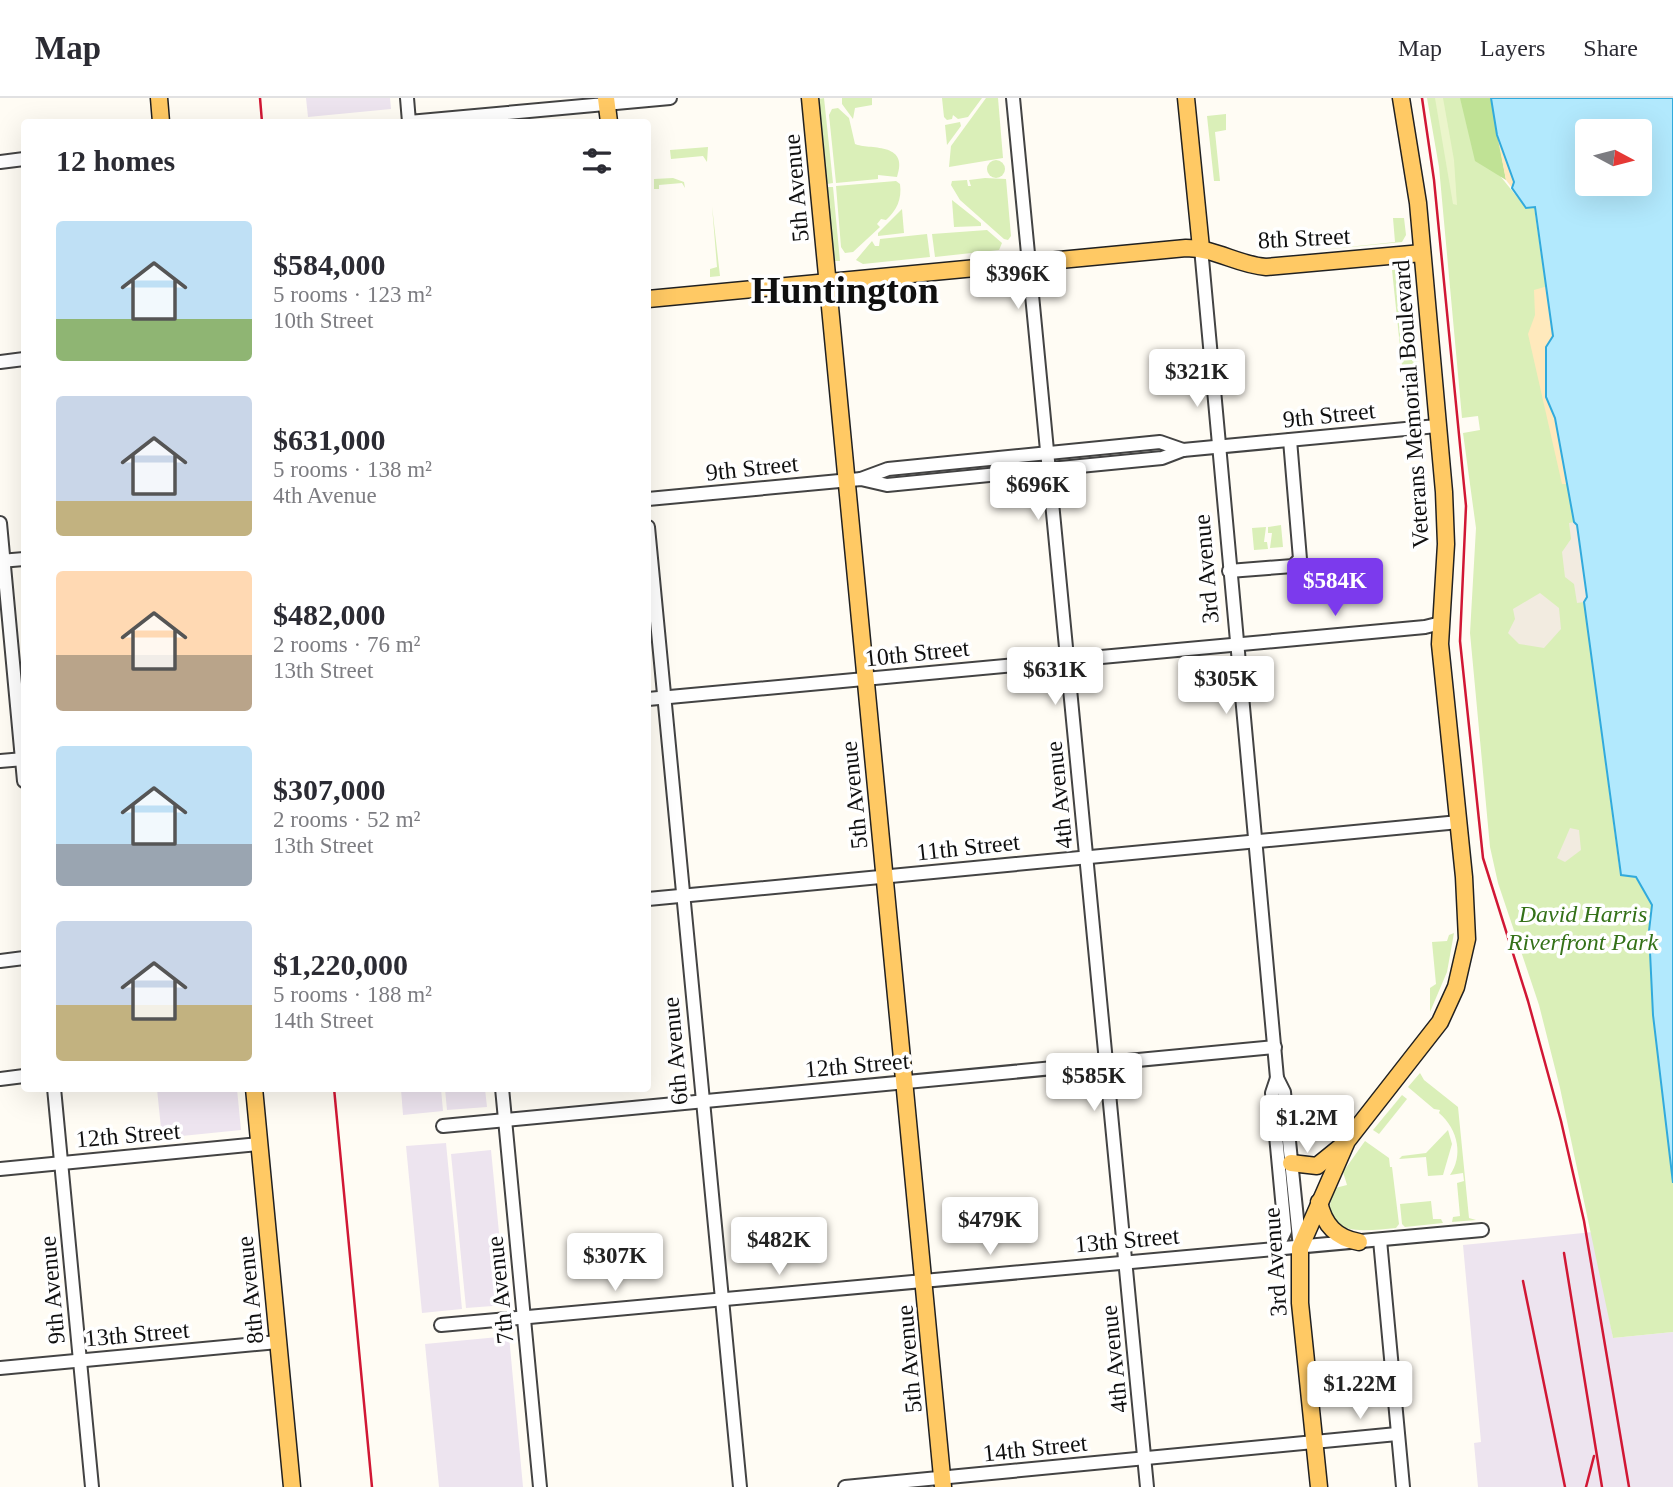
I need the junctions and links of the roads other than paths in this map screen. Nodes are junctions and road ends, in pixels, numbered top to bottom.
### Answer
1 (159, 98) edge
2 (407, 98) edge
3 (670, 98) edge
4 (810, 98) edge
5 (1013, 98) edge
6 (1186, 98) edge
7 (1401, 98) edge
8 (607, 101) edge
9 (161, 119) edge
10 (409, 119) edge
11 (437, 119) edge
12 (609, 119) edge
13 (21, 159) edge
14 (0, 162) edge
15 (1201, 248) junction
16 (1422, 253) junction
17 (1029, 262) junction
18 (828, 281) junction
19 (651, 299) edge
20 (21, 359) edge
21 (0, 362) edge
22 (1437, 426) junction
23 (1290, 440) junction
24 (1217, 446) junction
25 (1183, 450) junction
26 (1048, 453) junction
27 (1049, 468) junction
28 (854, 480) junction
29 (651, 499) edge
30 (0, 523) edge
31 (21, 559) edge
32 (651, 559) edge
33 (2, 561) edge
34 (1229, 571) junction
35 (1440, 623) junction
36 (1235, 644) junction
37 (1067, 659) junction
38 (865, 679) junction
39 (664, 698) junction
40 (651, 699) edge
41 (21, 740) edge
42 (21, 759) edge
43 (0, 761) edge
44 (1459, 822) junction
45 (1254, 840) junction
46 (1086, 857) junction
47 (885, 876) junction
48 (683, 895) junction
49 (651, 899) edge
50 (21, 958) edge
51 (0, 961) edge
52 (1275, 1047) junction
53 (1106, 1063) junction
54 (21, 1076) edge
55 (1277, 1078) junction
56 (0, 1079) edge
57 (905, 1082) junction
58 (54, 1092) edge
59 (254, 1092) edge
60 (502, 1092) edge
61 (703, 1101) junction
62 (505, 1120) junction
63 (443, 1126) dead end
64 (1347, 1141) junction
65 (259, 1144) junction
66 (61, 1163) junction
67 (1291, 1163) junction
68 (0, 1169) edge
69 (1319, 1202) junction
70 (1482, 1230) dead end
71 (1380, 1240) junction
72 (1359, 1242) junction
73 (1278, 1247) junction
74 (1300, 1248) junction
75 (1125, 1261) junction
76 (924, 1280) junction
77 (722, 1299) junction
78 (524, 1318) junction
79 (441, 1325) dead end
80 (278, 1342) junction
81 (80, 1361) junction
82 (0, 1368) edge
83 (1397, 1434) junction
84 (1315, 1442) junction
85 (1144, 1459) junction
86 (943, 1483) edge
87 (92, 1487) edge
88 (292, 1487) edge
89 (540, 1487) edge
90 (740, 1487) edge
91 (845, 1487) edge
92 (1147, 1487) edge
93 (1319, 1487) edge
94 (1403, 1487) edge

1 - 9 main road
2 - 10 street
3 - 8 street
4 - 18 main road, 5th Avenue
5 - 17 street, 4th Avenue
6 - 15 main road, 3rd Avenue
7 - 16 main road, Veterans Memorial Boulevard
8 - 11 street
8 - 12 main road
13 - 14 street
15 - 16 main road, 8th Street
15 - 17 main road, 8th Street
15 - 24 street, 3rd Avenue
16 - 22 main road, Veterans Memorial Boulevard
17 - 18 main road, 8th Street
17 - 26 street, 4th Avenue
18 - 19 main road, 8th Street
18 - 28 main road, 5th Avenue
20 - 21 street
22 - 23 street, 9th Street
22 - 35 main road, Veterans Memorial Boulevard
23 - 24 street, 9th Street
23 - 34 street
24 - 25 street, 9th Street
24 - 34 street, 3rd Avenue
25 - 26 street, 9th Street
25 - 27 street, 9th Street
26 - 27 street, 4th Avenue
26 - 28 street, 9th Street
27 - 28 street, 9th Street
27 - 37 street, 4th Avenue
28 - 29 street, 9th Street
28 - 38 main road, 5th Avenue
30 - 33 street
31 - 33 street
32 - 39 street, 6th Avenue
33 - 41 street
34 - 36 street, 3rd Avenue
35 - 36 street, 10th Street
35 - 44 main road, Veterans Memorial Boulevard
36 - 37 street, 10th Street
36 - 45 street, 3rd Avenue
37 - 38 street, 10th Street
37 - 46 street, 4th Avenue
38 - 39 street, 10th Street
38 - 47 main road, 5th Avenue
39 - 40 street, 10th Street
39 - 48 street, 6th Avenue
42 - 43 street
44 - 45 street, 11th Street
44 - 64 main road, Veterans Memorial Boulevard
45 - 46 street, 11th Street
45 - 52 street, 3rd Avenue
46 - 47 street, 11th Street
46 - 53 street, 4th Avenue
47 - 48 street, 11th Street
47 - 57 main road, 5th Avenue
48 - 49 street, 11th Street
48 - 61 street, 6th Avenue
50 - 51 street
52 - 53 street, 12th Street
52 - 55 street, 3rd Avenue
53 - 57 street, 12th Street
53 - 75 street, 4th Avenue
54 - 56 street
55 - 67 street, 3rd Avenue
55 - 73 street, 3rd Avenue
57 - 61 street, 12th Street
57 - 76 main road, 5th Avenue
58 - 66 street, 9th Avenue
59 - 65 main road, 8th Avenue
60 - 62 street, 7th Avenue
61 - 62 street, 12th Street
61 - 77 street, 6th Avenue
62 - 63 street, 12th Street
62 - 78 street, 7th Avenue
64 - 67 main road
64 - 69 main road, Veterans Memorial Boulevard
65 - 66 street, 12th Street
65 - 80 main road, 8th Avenue
66 - 68 street, 12th Street
66 - 81 street, 9th Avenue
67 - 74 street, 3rd Avenue
69 - 72 main road
69 - 74 main road, Veterans Memorial Boulevard
70 - 71 street, 13th Street
71 - 72 street, 13th Street
71 - 83 street
72 - 74 street, 13th Street
73 - 74 street, 13th Street
73 - 75 street, 13th Street
74 - 84 main road, 3rd Avenue
75 - 76 street, 13th Street
75 - 85 street, 4th Avenue
76 - 77 street, 13th Street
76 - 86 main road, 5th Avenue
77 - 78 street, 13th Street
77 - 90 street, 6th Avenue
78 - 79 street, 13th Street
78 - 89 street, 7th Avenue
80 - 81 street, 13th Street
80 - 88 main road, 8th Avenue
81 - 82 street, 13th Street
81 - 87 street, 9th Avenue
83 - 84 street, 14th Street
83 - 94 street
84 - 85 street, 14th Street
84 - 93 main road, 3rd Avenue
85 - 86 street, 14th Street
85 - 92 street, 4th Avenue
86 - 91 street, 14th Street

